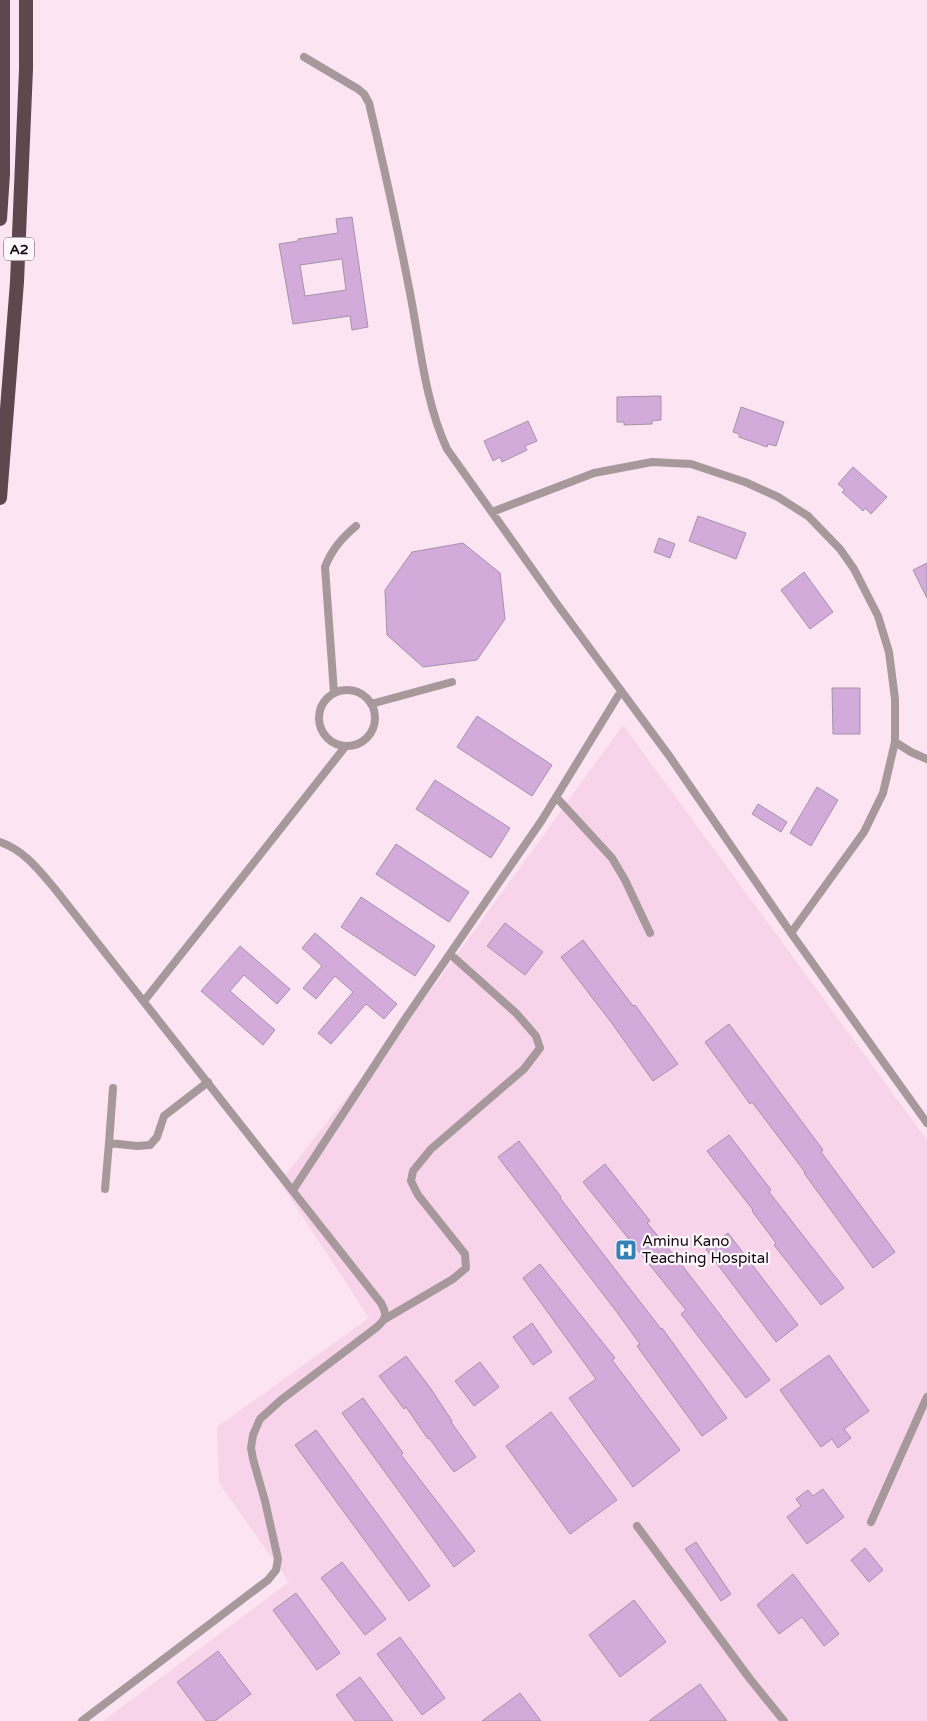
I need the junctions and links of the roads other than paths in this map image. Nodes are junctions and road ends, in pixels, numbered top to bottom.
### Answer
1 (4, 0) edge
2 (26, 0) edge
3 (304, 57) dead end
4 (0, 219) edge
5 (0, 498) edge
6 (492, 512) junction
7 (356, 526) dead end
8 (452, 682) dead end
9 (621, 691) junction
10 (334, 693) junction
11 (371, 704) junction
12 (895, 742) junction
13 (345, 747) junction
14 (927, 759) edge
15 (556, 797) junction
16 (0, 842) edge
17 (650, 933) dead end
18 (792, 933) junction
19 (450, 954) junction
20 (144, 1000) junction
21 (208, 1082) junction
22 (113, 1088) dead end
23 (927, 1123) edge
24 (110, 1143) junction
25 (105, 1189) dead end
26 (293, 1190) junction
27 (385, 1320) junction
28 (927, 1397) edge
29 (871, 1522) dead end
30 (637, 1526) dead end
31 (82, 1721) edge
32 (784, 1721) edge

1 - 4 highway, A2
2 - 5 highway, A2
3 - 6 lane
6 - 9 lane
6 - 12 lane
7 - 10 lane
8 - 11 lane
9 - 15 lane
9 - 18 lane
10 - 11 lane
10 - 13 lane
11 - 13 lane
12 - 14 lane
12 - 18 lane
13 - 20 lane
15 - 17 lane
15 - 19 lane
16 - 20 lane
18 - 23 lane
19 - 26 lane
19 - 27 lane
20 - 21 lane
21 - 24 lane
21 - 26 lane
22 - 24 lane
24 - 25 lane
26 - 27 lane
27 - 31 lane
28 - 29 lane
30 - 32 lane

